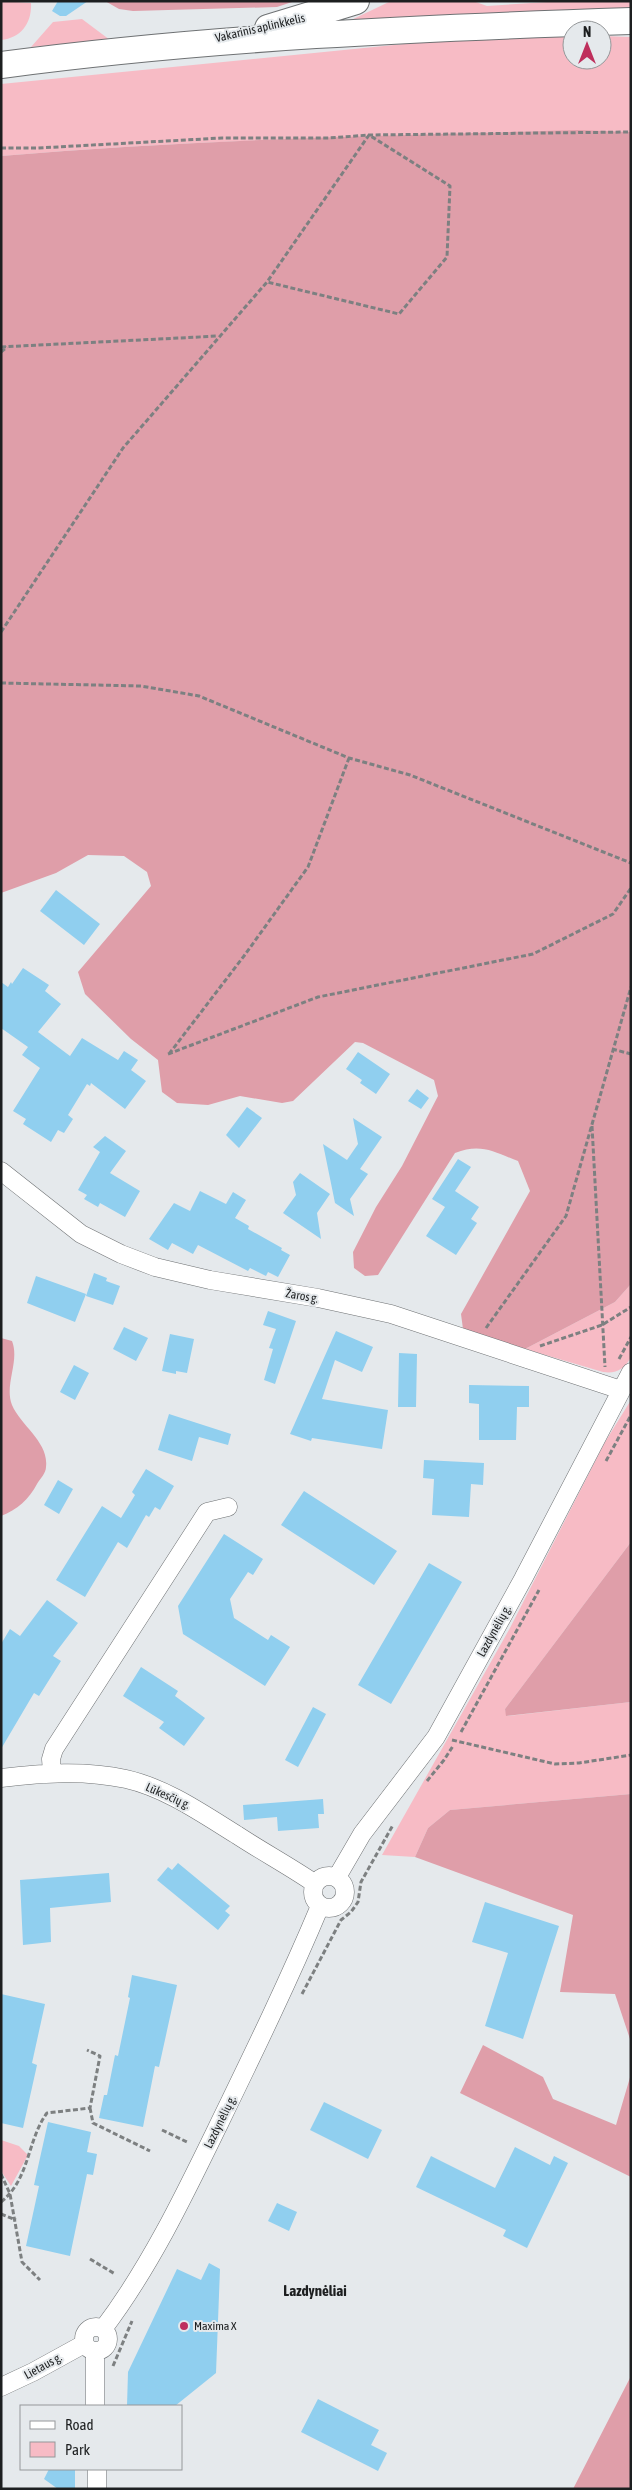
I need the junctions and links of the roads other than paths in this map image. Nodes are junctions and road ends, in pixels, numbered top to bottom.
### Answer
1 (356, 1) edge
2 (631, 21) edge
3 (192, 43) junction
4 (1, 65) edge
5 (1, 1171) edge
6 (631, 1372) edge
7 (614, 1387) junction
8 (228, 1507) dead end
9 (52, 1772) junction
10 (1, 1778) edge
11 (336, 1877) junction
12 (314, 1883) junction
13 (320, 1906) junction
14 (90, 2348) junction
15 (1, 2387) edge
16 (95, 2405) edge
17 (97, 2470) edge
18 (97, 2489) edge

1 - 3 highway, Vakarinis aplinkkelis
2 - 3 highway
3 - 4 highway
5 - 7 street, Žaros g.
6 - 7 street, Lazdynėlių g.
7 - 11 street, Lazdynėlių g.
8 - 9 street
9 - 10 street, Lūkesčių g.
9 - 12 street, Lūkesčių g.
11 - 12 street
11 - 13 street
12 - 13 street
13 - 14 street, Lazdynėlių g.
14 - 15 street, Lietaus g.
14 - 16 street
17 - 18 street

